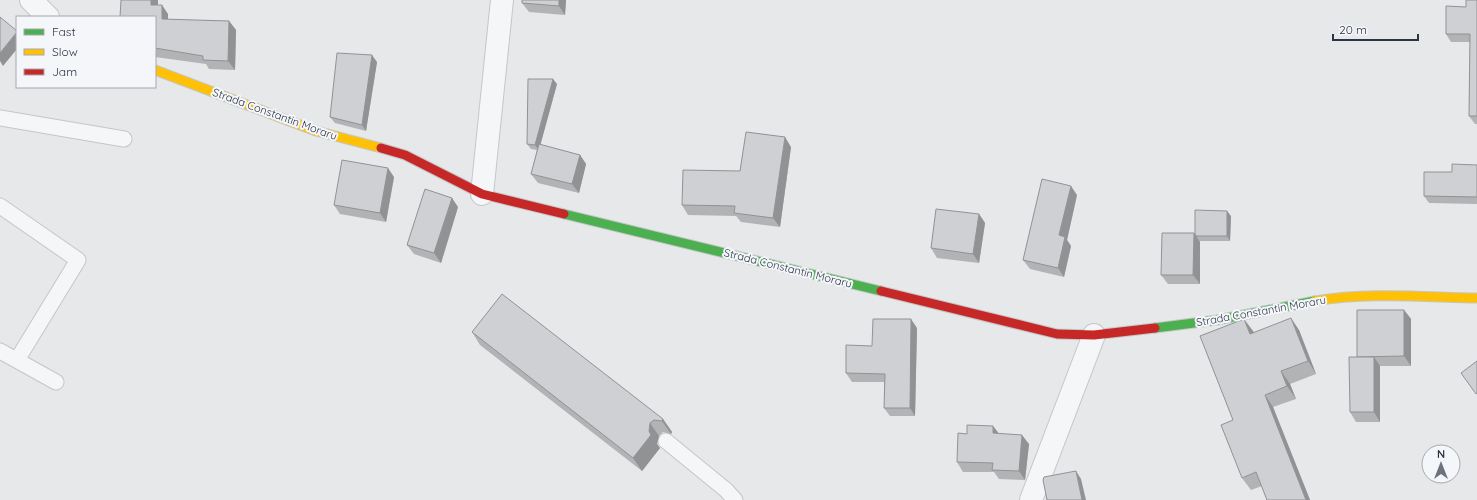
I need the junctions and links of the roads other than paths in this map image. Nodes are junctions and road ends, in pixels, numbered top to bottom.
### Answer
1 (31, 0) edge
2 (502, 0) edge
3 (47, 16) edge
4 (156, 70) edge
5 (0, 118) edge
6 (124, 139) dead end
7 (482, 194) junction
8 (0, 206) edge
9 (1477, 298) edge
10 (1094, 335) junction
11 (0, 351) edge
12 (17, 360) junction
13 (56, 382) dead end
14 (666, 441) dead end
15 (735, 500) edge
16 (1030, 500) edge

1 - 3 street
2 - 7 street
4 - 7 street, Strada Constantin Moraru
5 - 6 lane
7 - 10 street, Strada Constantin Moraru
8 - 12 lane
9 - 10 street, Strada Constantin Moraru
10 - 16 street
11 - 12 lane
12 - 13 lane
14 - 15 lane

